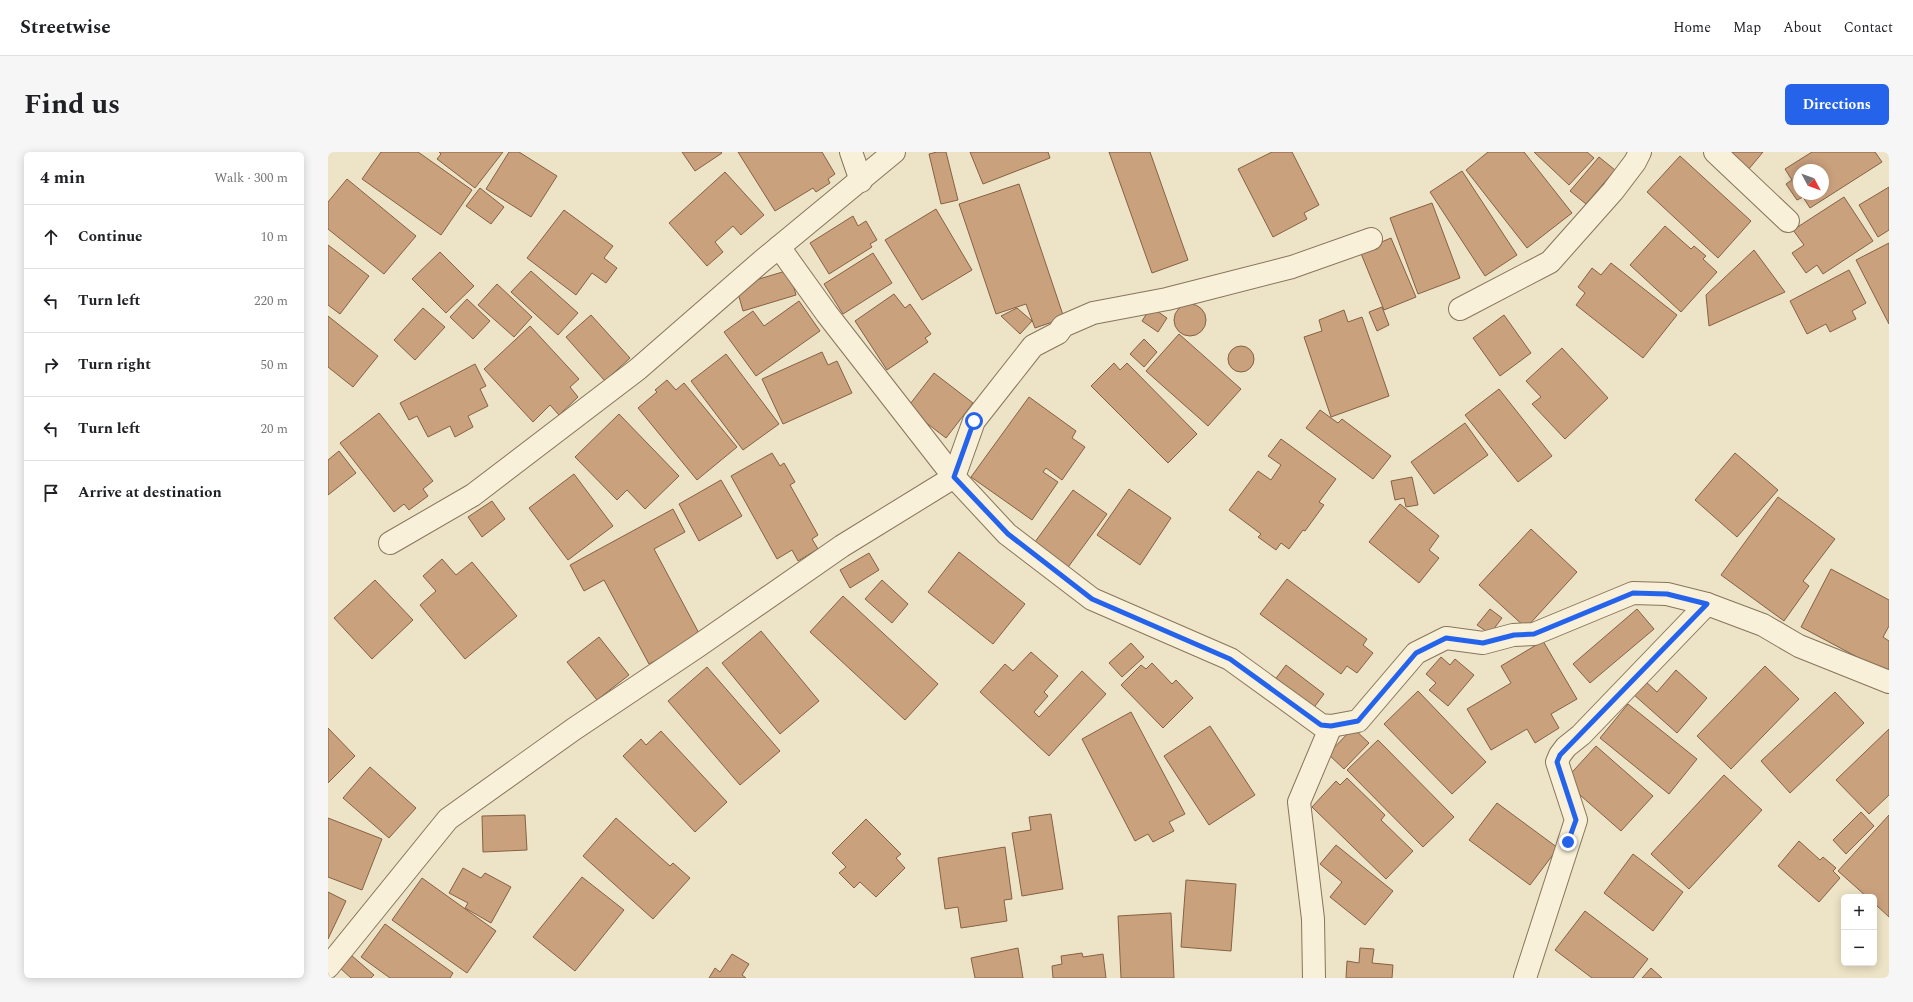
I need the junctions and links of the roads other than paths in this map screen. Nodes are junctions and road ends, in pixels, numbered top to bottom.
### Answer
1 (851, 152) edge
2 (894, 152) edge
3 (1640, 152) edge
4 (1715, 152) edge
5 (861, 181) junction
6 (1788, 221) dead end
7 (1371, 238) dead end
8 (779, 247) junction
9 (1460, 309) dead end
10 (954, 477) junction
11 (390, 543) dead end
12 (1707, 604) junction
13 (1889, 682) edge
14 (1331, 726) junction
15 (328, 967) edge
16 (1314, 978) edge
17 (1525, 978) edge

1 - 5 street
2 - 5 street
3 - 9 street
4 - 6 street
5 - 8 street
7 - 10 street
8 - 10 street
8 - 11 street
10 - 14 street
10 - 15 street
12 - 13 street
12 - 14 street
12 - 17 street
14 - 16 street

